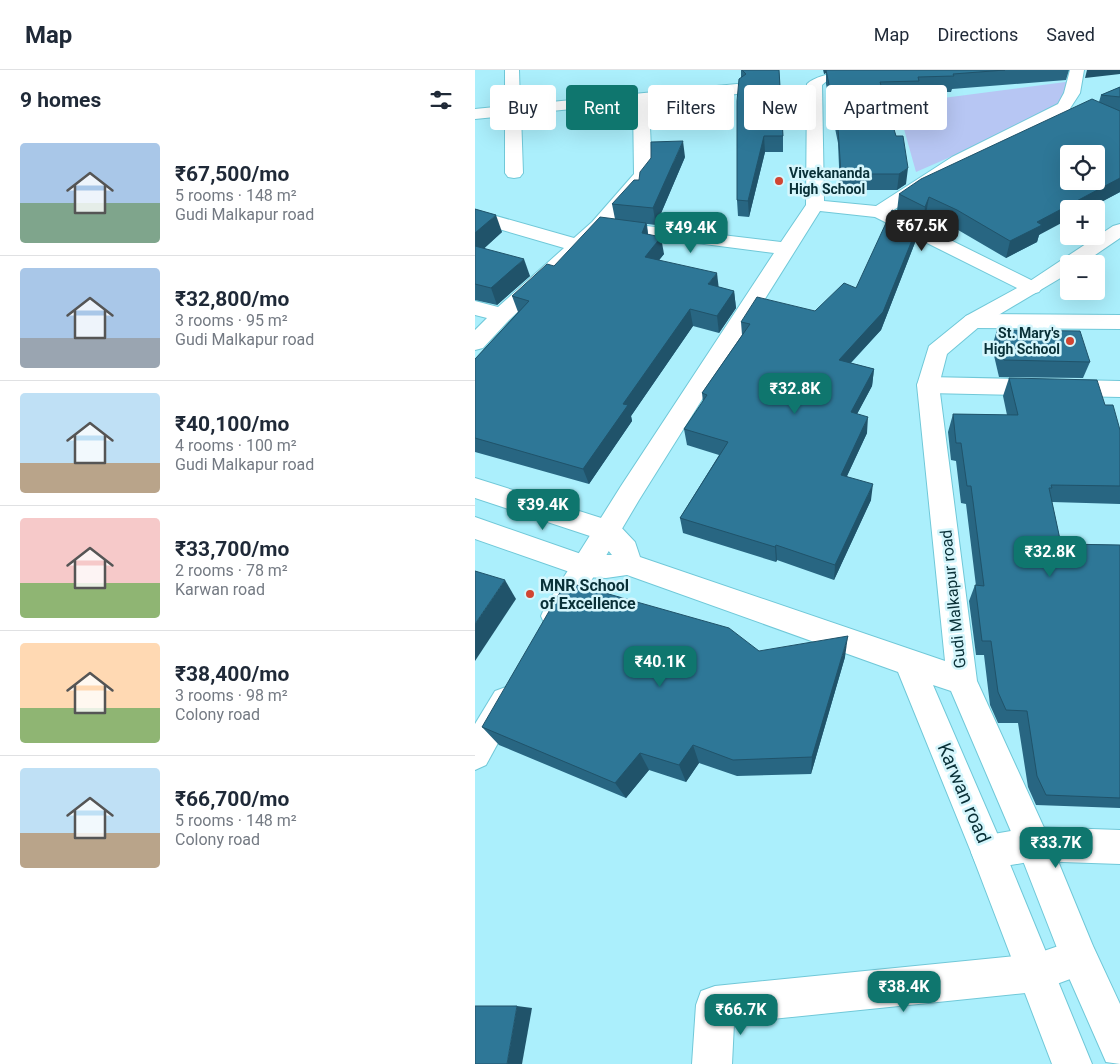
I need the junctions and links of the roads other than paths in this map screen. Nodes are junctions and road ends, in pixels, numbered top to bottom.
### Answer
1 (512, 70) edge
2 (882, 70) edge
3 (1077, 70) edge
4 (512, 85) edge
5 (737, 89) edge
6 (641, 98) junction
7 (556, 106) edge
8 (490, 112) edge
9 (475, 114) edge
10 (513, 130) edge
11 (514, 173) dead end
12 (815, 205) junction
13 (879, 212) junction
14 (475, 216) edge
15 (599, 226) junction
16 (1120, 230) edge
17 (575, 245) junction
18 (788, 249) junction
19 (1082, 255) edge
20 (1060, 270) edge
21 (1032, 288) junction
22 (475, 308) edge
23 (502, 315) junction
24 (973, 321) junction
25 (1120, 322) edge
26 (475, 343) edge
27 (929, 386) junction
28 (1120, 389) edge
29 (475, 488) edge
30 (475, 528) edge
31 (607, 531) junction
32 (627, 564) junction
33 (584, 566) junction
34 (539, 643) edge
35 (909, 663) junction
36 (520, 677) edge
37 (962, 681) junction
38 (475, 754) edge
39 (1034, 844) junction
40 (1120, 846) edge
41 (988, 852) junction
42 (1079, 958) junction
43 (1035, 973) junction
44 (1120, 1048) edge
45 (712, 1064) edge
46 (1072, 1064) edge

1 - 4 street
2 - 12 street
3 - 13 street
5 - 6 street
6 - 7 street
6 - 15 street
8 - 9 street
10 - 11 street
12 - 13 street
12 - 18 street
13 - 21 street
14 - 17 street
15 - 17 street
15 - 18 street
16 - 19 street, Gudi Malkapur road
17 - 23 street
18 - 31 street
20 - 21 street, Gudi Malkapur road
21 - 24 street, Gudi Malkapur road
22 - 23 street
23 - 26 street
24 - 25 street
24 - 27 street, Gudi Malkapur road
27 - 28 street
27 - 37 street, Gudi Malkapur road
29 - 31 street
30 - 33 street, Gudi Malkapur road
31 - 32 street
31 - 33 street
32 - 33 street, Gudi Malkapur road
32 - 35 street, Gudi Malkapur road
33 - 34 street
35 - 37 street, Gudi Malkapur road
35 - 41 street, Karwan road
36 - 38 street
37 - 39 street
39 - 40 street
39 - 41 street
39 - 42 street
41 - 43 street, Karwan road
42 - 43 street
42 - 44 street
43 - 45 street
43 - 46 street, Karwan road

